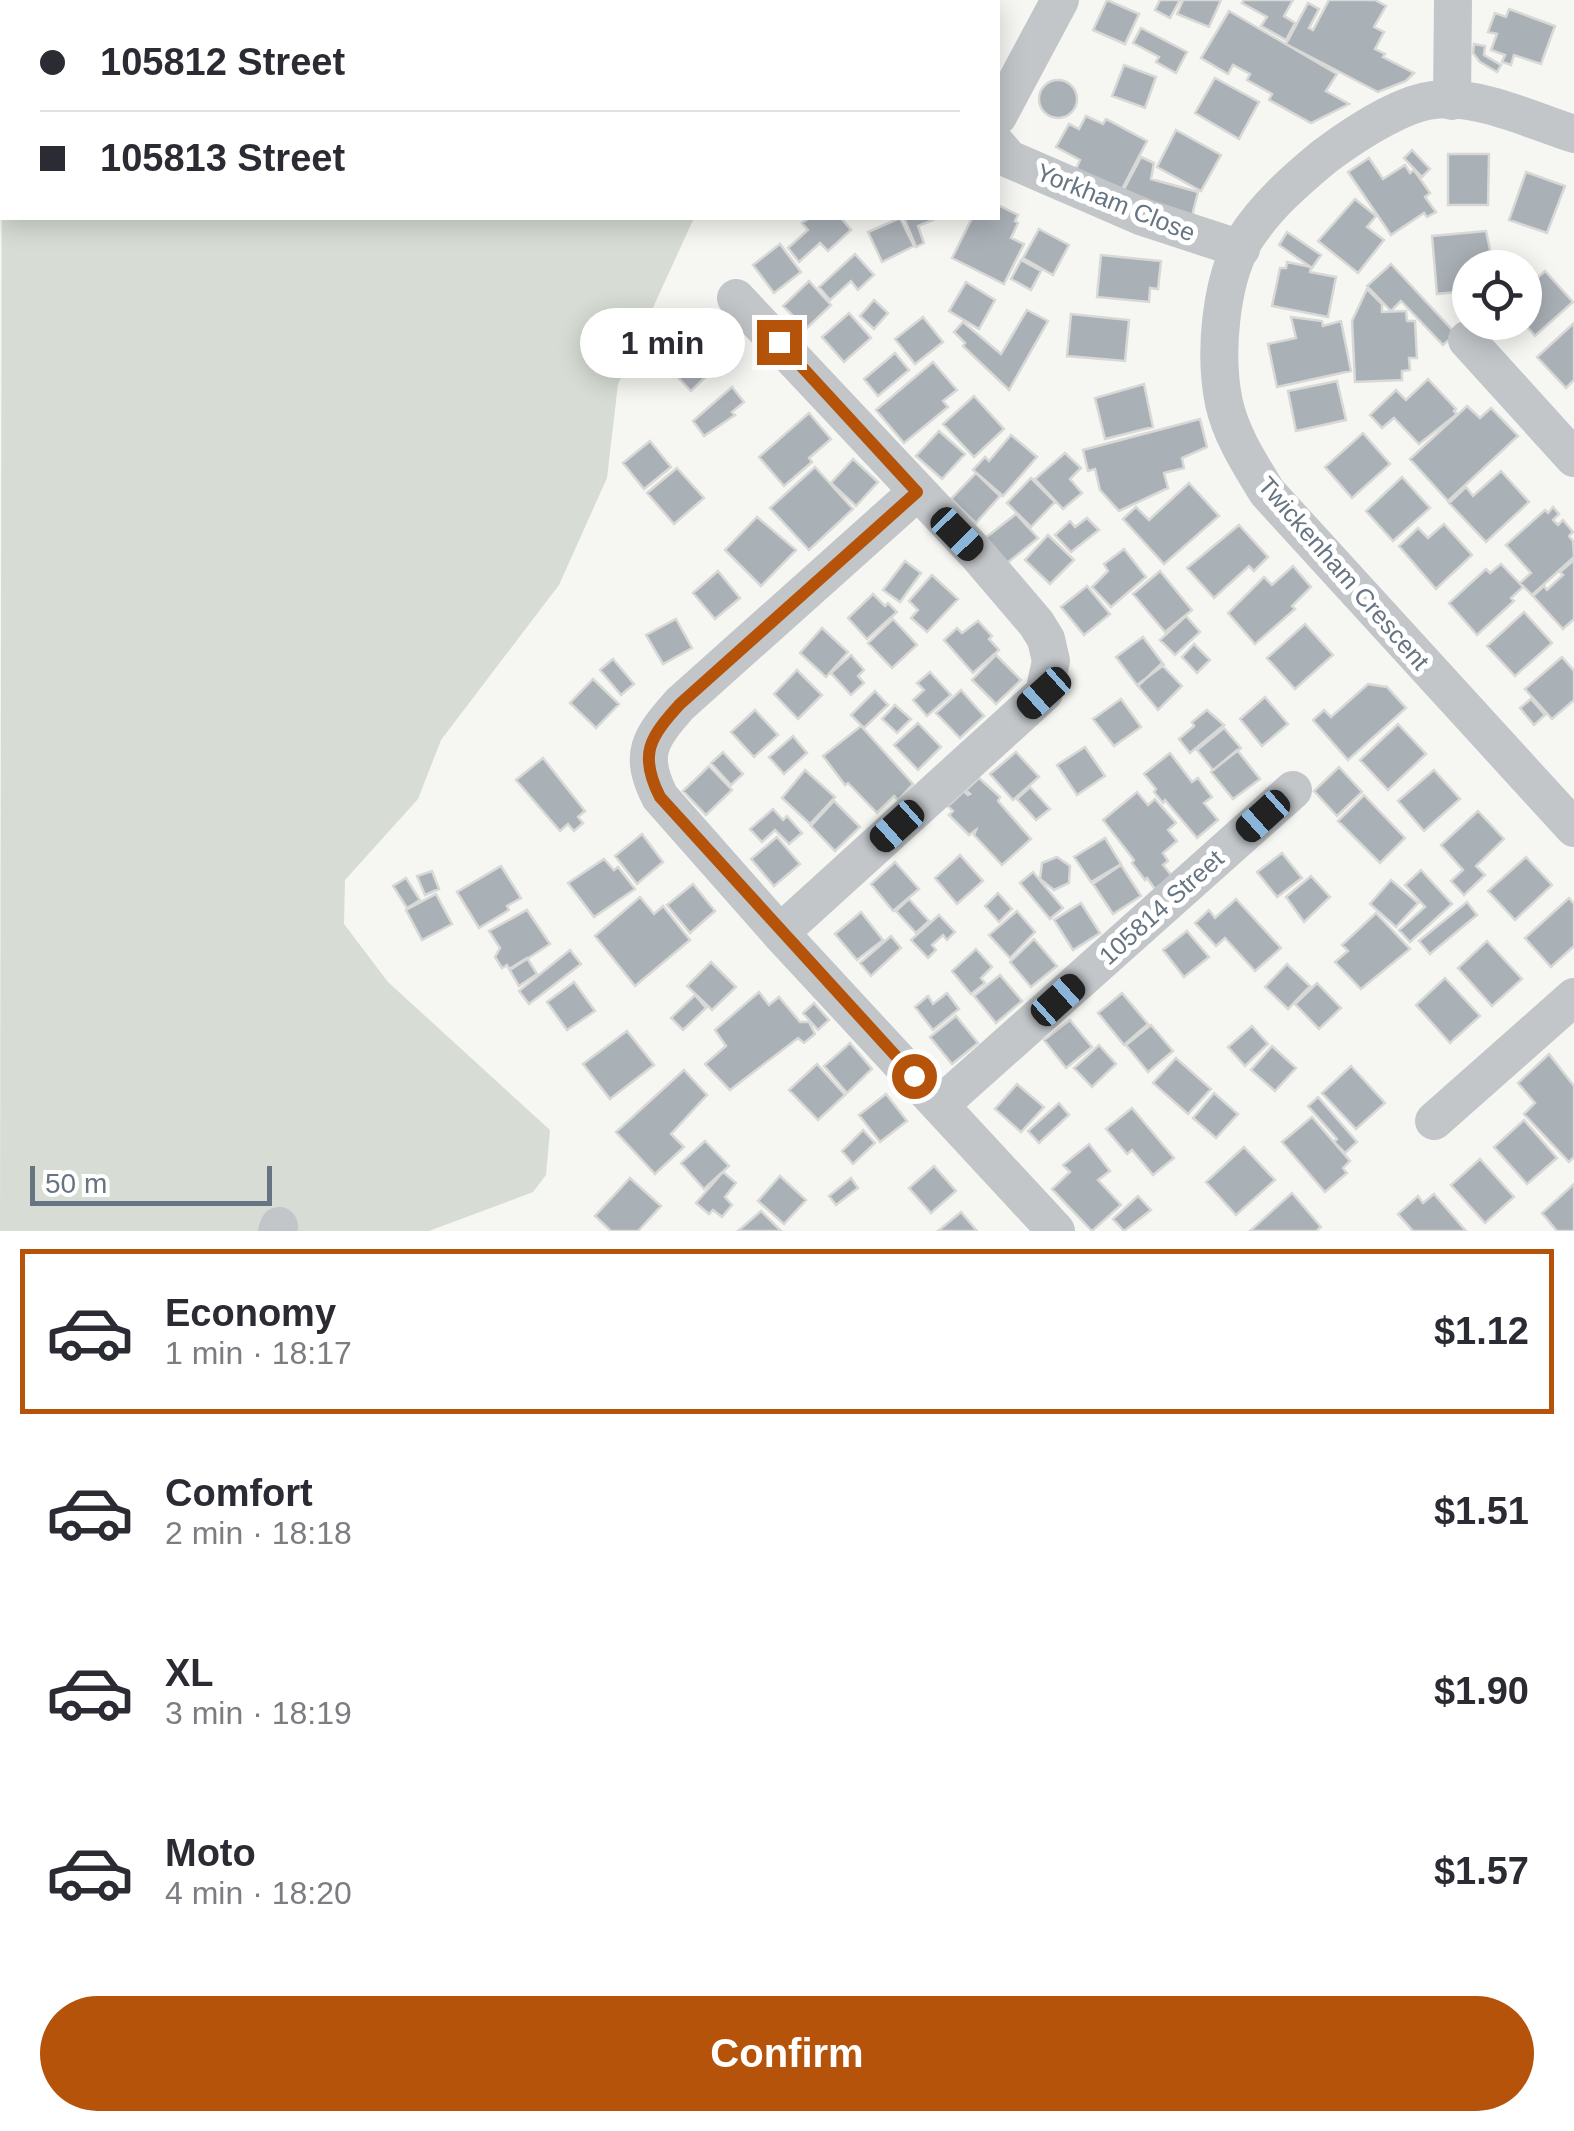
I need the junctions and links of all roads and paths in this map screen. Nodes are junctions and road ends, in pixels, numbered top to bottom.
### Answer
1 (1060, 0) edge
2 (1453, 0) edge
3 (1452, 101) junction
4 (1000, 112) edge
5 (1574, 134) edge
6 (1000, 148) edge
7 (1241, 249) junction
8 (736, 298) dead end
9 (1467, 340) dead end
10 (1574, 458) edge
11 (917, 492) junction
12 (1292, 790) dead end
13 (1574, 828) edge
14 (780, 933) junction
15 (1574, 997) edge
16 (940, 1105) junction
17 (1434, 1122) dead end
18 (1056, 1231) edge

1 - 4 street
2 - 3 street
3 - 5 street, Twickenham Crescent
3 - 7 street, Twickenham Crescent
6 - 7 street, Yorkham Close
7 - 13 street, Twickenham Crescent
8 - 11 street
9 - 10 street
11 - 14 street
11 - 14 street
12 - 16 street, 105814 Street
14 - 16 street
15 - 17 street
16 - 18 street

